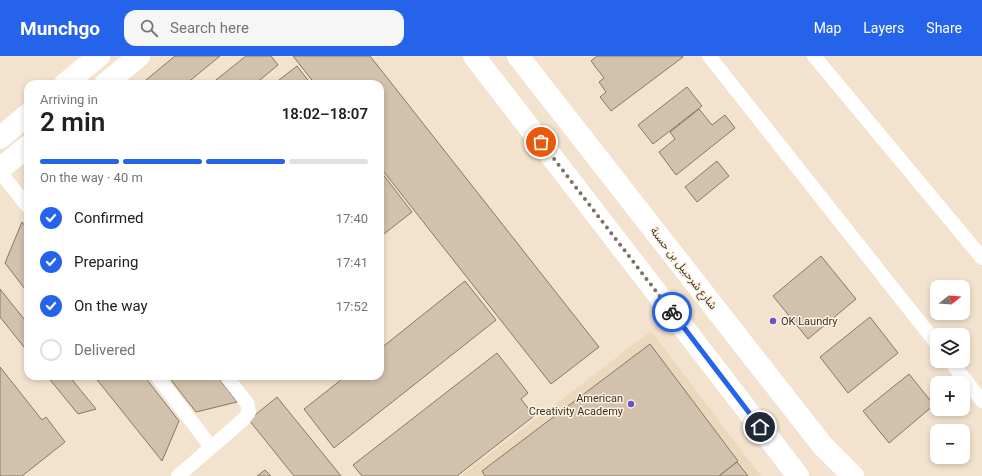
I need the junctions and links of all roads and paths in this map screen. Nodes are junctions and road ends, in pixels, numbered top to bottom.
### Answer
1 (99, 56) edge
2 (139, 56) edge
3 (474, 56) edge
4 (518, 56) edge
5 (709, 56) edge
6 (814, 56) edge
7 (70, 80) edge
8 (110, 80) edge
9 (24, 117) edge
10 (0, 138) edge
11 (24, 150) edge
12 (0, 171) edge
13 (24, 202) edge
14 (982, 258) edge
15 (930, 335) edge
16 (956, 368) edge
17 (160, 380) edge
18 (229, 380) edge
19 (982, 401) edge
20 (211, 447) junction
21 (178, 476) edge
22 (798, 476) edge
23 (853, 476) edge

1 - 7 street
2 - 8 street
3 - 22 street
4 - 23 street, شارع شرحبيل بن حسنة
5 - 15 lane
6 - 14 lane
9 - 10 street
11 - 12 street
12 - 13 lane
16 - 19 lane
17 - 20 lane
18 - 20 lane
20 - 21 lane

